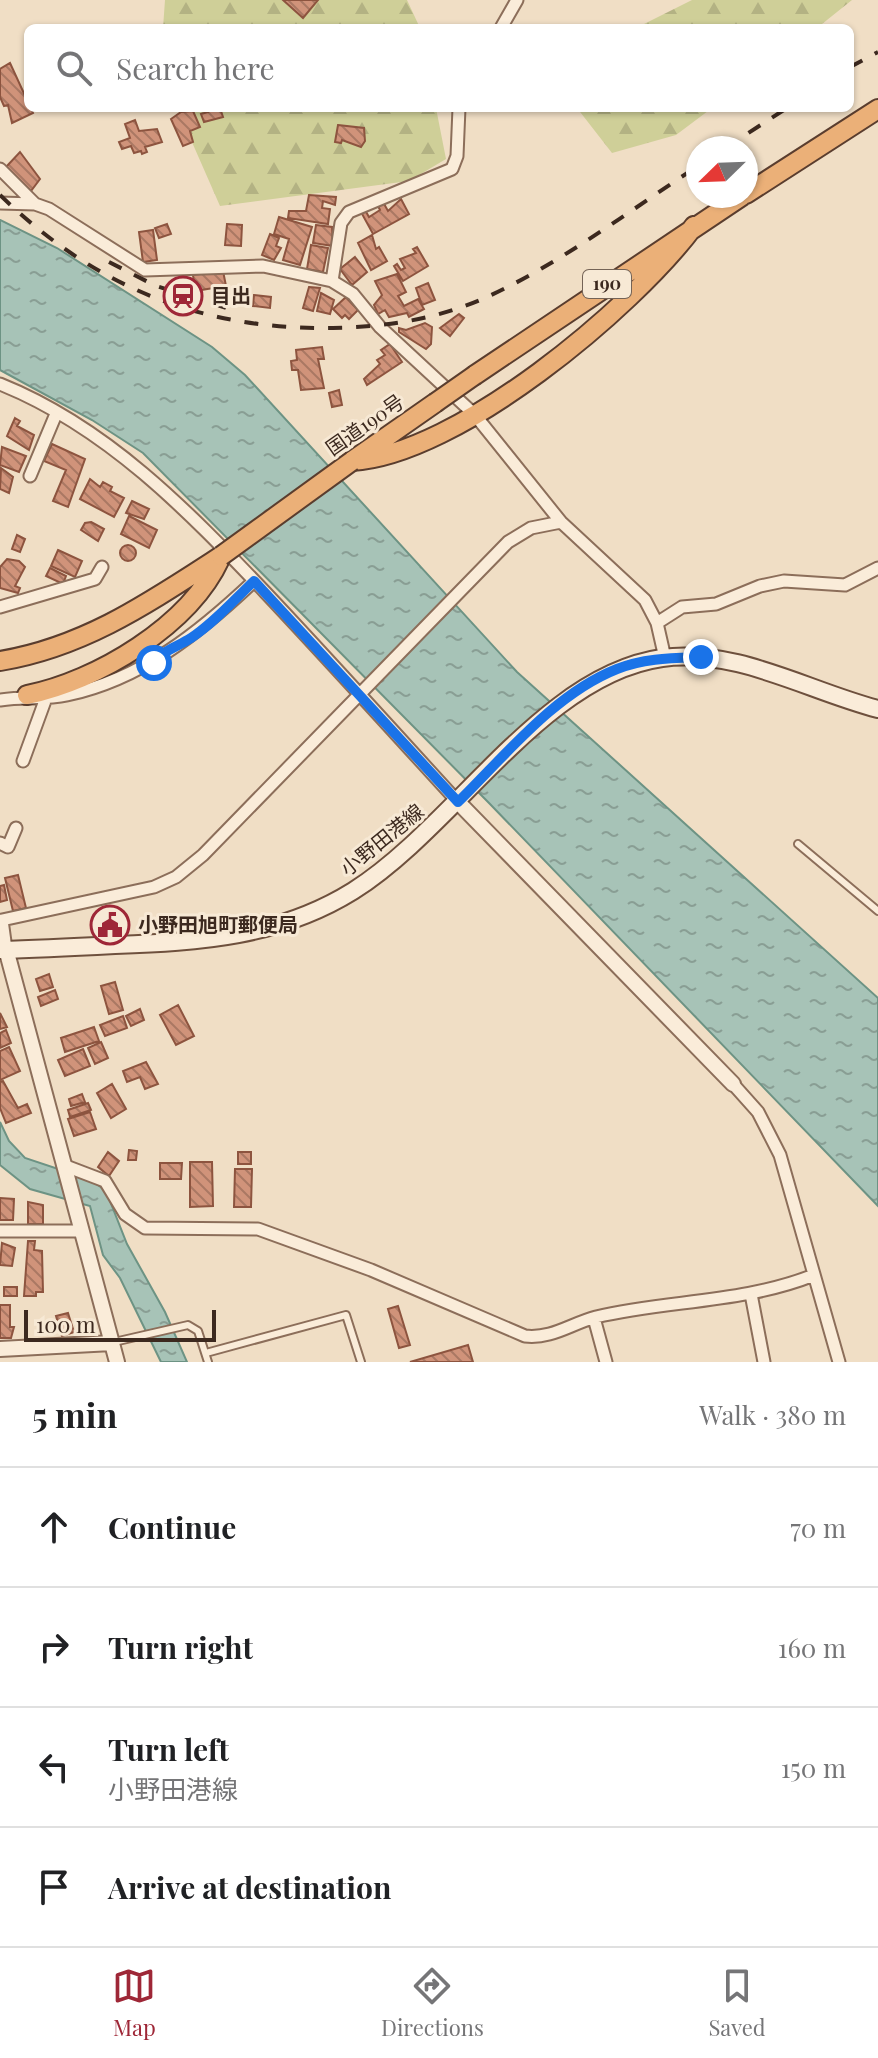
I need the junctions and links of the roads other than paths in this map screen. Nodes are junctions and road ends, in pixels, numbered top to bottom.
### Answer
1 (517, 0) edge
2 (503, 24) edge
3 (878, 109) edge
4 (459, 112) edge
5 (0, 169) edge
6 (758, 186) edge
7 (0, 203) edge
8 (35, 204) junction
9 (723, 208) edge
10 (694, 226) junction
11 (332, 281) junction
12 (0, 384) edge
13 (56, 414) junction
14 (475, 415) junction
15 (352, 461) junction
16 (30, 476) dead end
17 (561, 522) junction
18 (221, 556) junction
19 (102, 567) dead end
20 (878, 568) edge
21 (254, 581) junction
22 (0, 607) edge
23 (657, 623) junction
24 (665, 658) junction
25 (0, 661) edge
26 (364, 689) junction
27 (27, 695) junction
28 (46, 698) junction
29 (0, 700) edge
30 (878, 709) edge
31 (23, 761) dead end
32 (462, 798) junction
33 (16, 828) dead end
34 (0, 843) edge
35 (798, 844) dead end
36 (878, 911) edge
37 (1, 920) edge
38 (3, 950) edge
39 (733, 1084) joint
40 (64, 1168) junction
41 (0, 1231) edge
42 (80, 1231) junction
43 (814, 1275) junction
44 (751, 1294) junction
45 (594, 1318) junction
46 (112, 1343) junction
47 (0, 1349) edge
48 (206, 1353) junction
49 (117, 1362) edge
50 (208, 1362) edge
51 (361, 1362) edge
52 (606, 1362) edge
53 (764, 1362) edge
54 (839, 1362) edge

1 - 2 street
3 - 6 highway, 国道190号 / 190
4 - 11 street
5 - 8 street
7 - 8 street
8 - 11 street
9 - 10 highway, 国道190号 / 190
10 - 14 highway
10 - 15 highway, 国道190号 / 190, bridge
11 - 14 street
12 - 13 street
13 - 16 street
13 - 21 street
14 - 15 highway
14 - 17 street
15 - 18 highway, 国道190号 / 190, bridge
17 - 23 street
17 - 26 street
18 - 25 highway, 国道190号 / 190
18 - 27 highway
19 - 22 street
20 - 23 street
21 - 26 street
21 - 28 street
23 - 24 street
24 - 30 main road, 小野田港線
24 - 32 main road, 小野田港線
26 - 32 street
26 - 37 street
27 - 28 street
27 - 29 street
28 - 31 street
32 - 38 main road, 小野田港線
32 - 39 street
33 - 34 street
35 - 36 lane
37 - 38 street
38 - 40 street
39 - 43 street
40 - 42 street
40 - 45 street
41 - 42 street
42 - 46 street
43 - 44 street
43 - 54 street
44 - 45 street
44 - 53 street
45 - 52 street
46 - 47 street
46 - 48 lane
46 - 49 street
48 - 50 lane
48 - 51 lane

